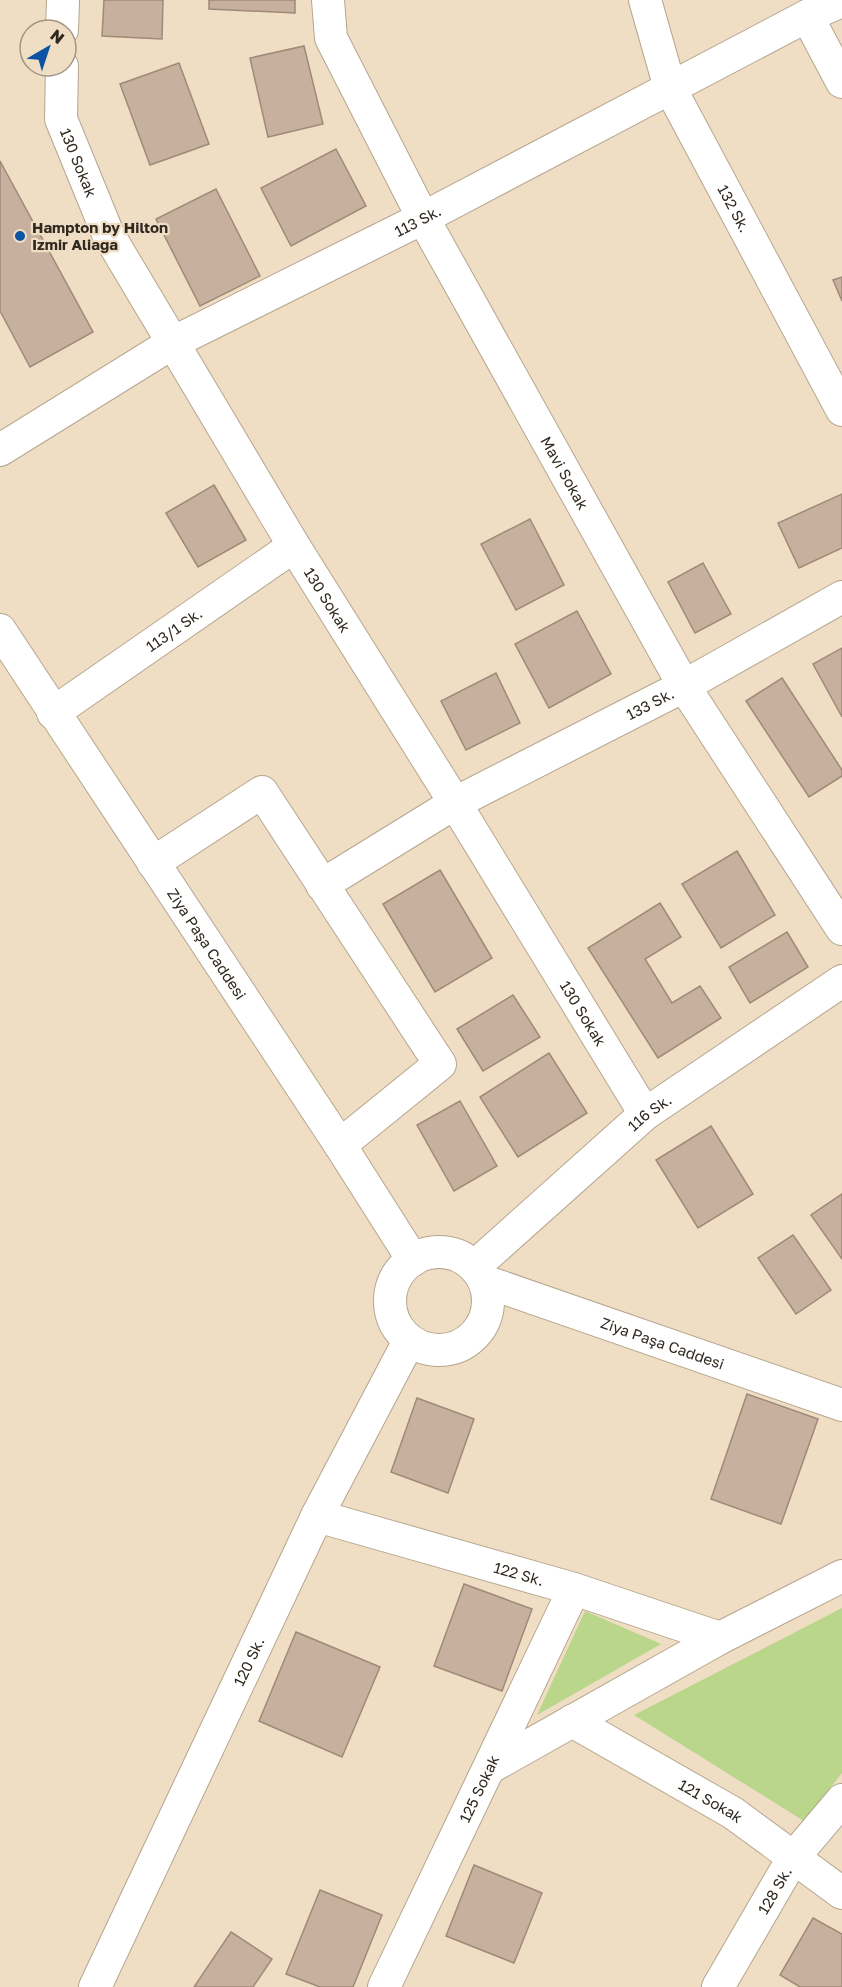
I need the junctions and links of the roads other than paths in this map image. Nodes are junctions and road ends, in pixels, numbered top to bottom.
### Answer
1 (63, 0) edge
2 (328, 0) edge
3 (645, 0) edge
4 (842, 1) edge
5 (807, 16) junction
6 (62, 18) edge
7 (62, 78) edge
8 (842, 82) edge
9 (670, 88) junction
10 (423, 218) junction
11 (174, 342) junction
12 (842, 410) edge
13 (0, 450) edge
14 (294, 546) junction
15 (842, 597) edge
16 (0, 630) edge
17 (684, 686) junction
18 (53, 713) junction
19 (455, 803) junction
20 (153, 863) junction
21 (322, 885) junction
22 (842, 929) edge
23 (842, 981) edge
24 (645, 1114) junction
25 (340, 1145) junction
26 (413, 1260) junction
27 (479, 1274) junction
28 (409, 1341) junction
29 (842, 1405) edge
30 (317, 1516) junction
31 (842, 1576) edge
32 (574, 1589) junction
33 (720, 1638) junction
34 (572, 1721) junction
35 (489, 1768) junction
36 (842, 1800) edge
37 (793, 1858) junction
38 (842, 1893) edge
39 (95, 1987) edge
40 (384, 1987) edge
41 (718, 1987) edge

1 - 6 street
2 - 10 street, Mavi Sokak
3 - 9 street, 132 Sk.
4 - 5 street, 113 Sk.
5 - 8 street
5 - 9 street, 113 Sk.
7 - 11 street, 130 Sokak
9 - 10 street, 113 Sk.
9 - 12 street, 132 Sk.
10 - 11 street, 113 Sk.
10 - 17 street, Mavi Sokak
11 - 13 street, 113 Sk.
11 - 14 street, 130 Sokak
14 - 18 street, 113/1 Sk.
14 - 19 street, 130 Sokak
15 - 17 street, 133 Sk.
16 - 18 street, Ziya Paşa Caddesi
17 - 19 street, 133 Sk.
17 - 22 street, Mavi Sokak
18 - 20 street, Ziya Paşa Caddesi
19 - 21 street, 133 Sk.
19 - 24 street, 130 Sokak
20 - 21 street
20 - 25 street, Ziya Paşa Caddesi
21 - 25 street
23 - 24 street, 116 Sk.
24 - 27 street, 116 Sk.
25 - 26 street, Ziya Paşa Caddesi
26 - 27 street, Ziya Paşa Caddesi
26 - 28 street
27 - 28 street
27 - 29 street, Ziya Paşa Caddesi
28 - 30 street, 120 Sk.
30 - 32 street, 122 Sk.
30 - 39 street, 120 Sk.
31 - 33 street
32 - 33 street, 122 Sk.
32 - 35 street, 125 Sokak
33 - 34 street
34 - 35 street
34 - 37 street, 121 Sokak
35 - 40 street, 125 Sokak
36 - 37 street, 128 Sk.
37 - 38 street, 121 Sokak
37 - 41 street, 128 Sk.

